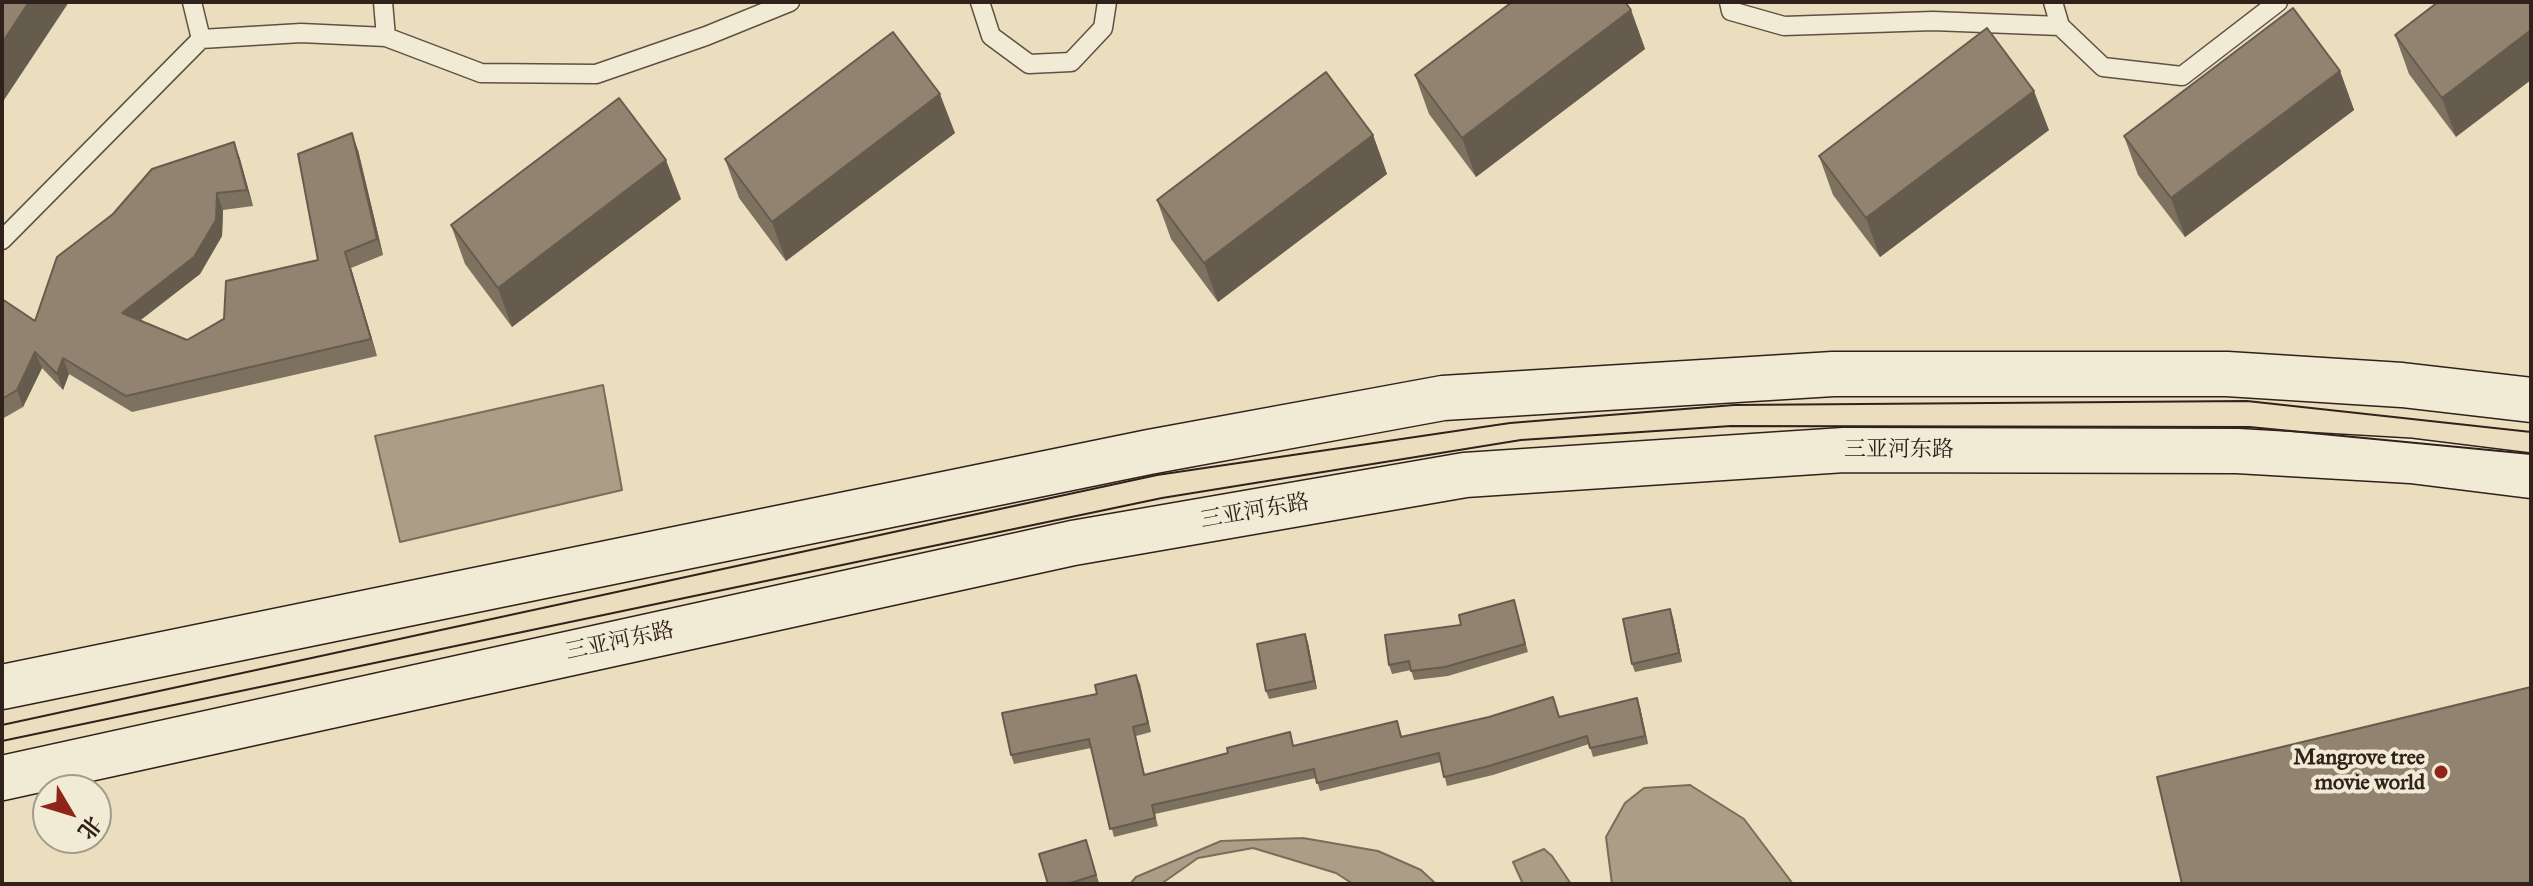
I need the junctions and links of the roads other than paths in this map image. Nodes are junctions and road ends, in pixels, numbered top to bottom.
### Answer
1 (192, 2) edge
2 (383, 2) edge
3 (790, 2) edge
4 (980, 2) edge
5 (1107, 2) edge
6 (1729, 2) edge
7 (2053, 2) edge
8 (2278, 2) edge
9 (2060, 26) junction
10 (386, 37) junction
11 (201, 39) junction
12 (2, 240) edge
13 (2531, 400) edge
14 (2531, 476) edge
15 (2, 687) edge
16 (2, 778) edge

1 - 11 lane
2 - 10 lane
3 - 10 lane
4 - 5 lane
6 - 9 lane
7 - 9 lane
8 - 9 lane
10 - 11 lane
11 - 12 lane
13 - 15 main road
14 - 16 main road, 三亚河东路

